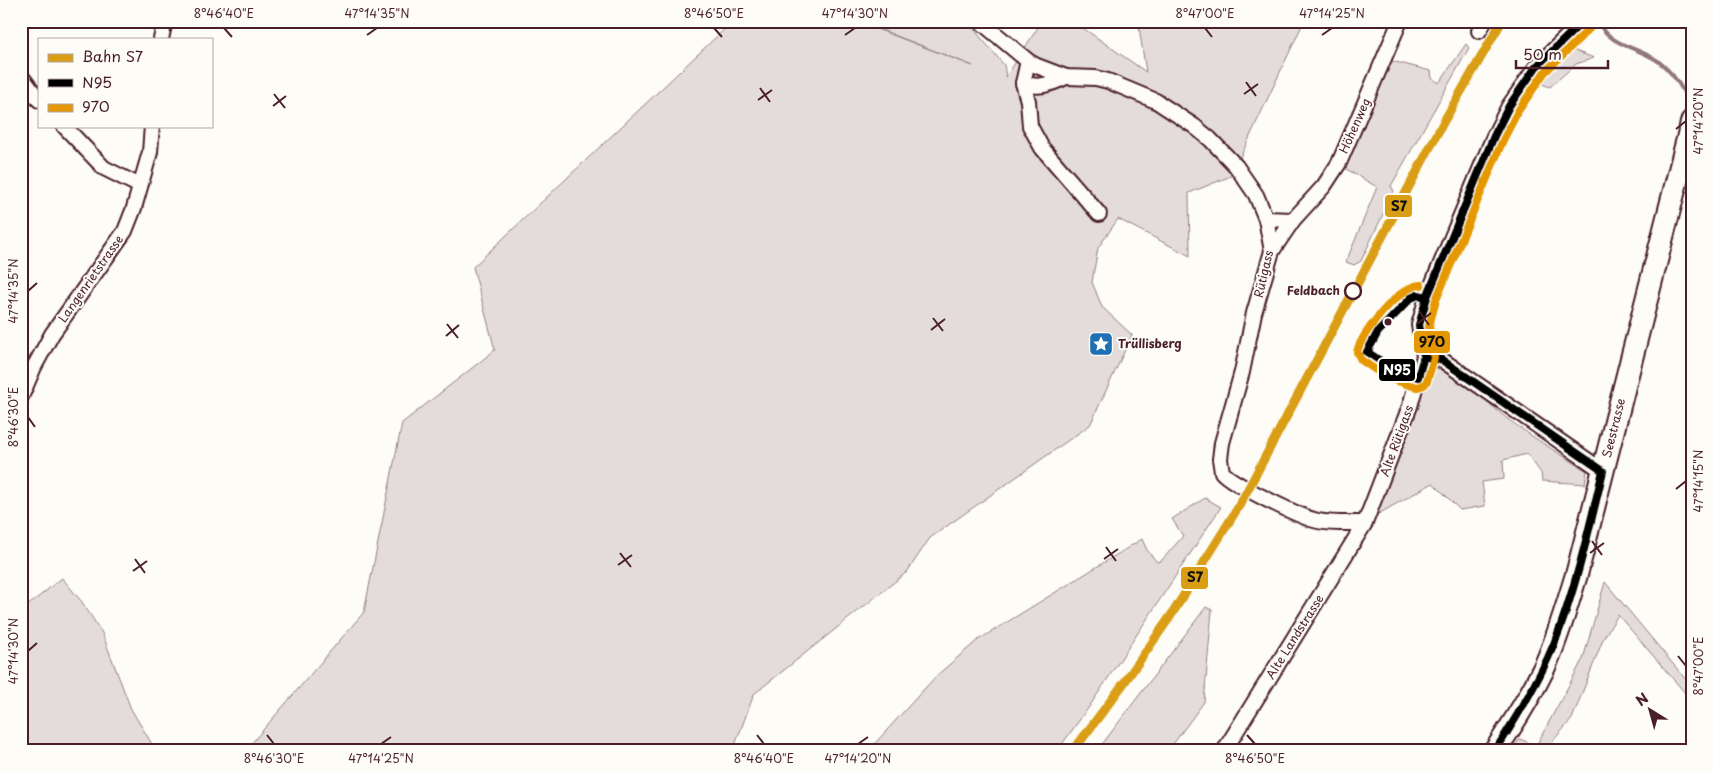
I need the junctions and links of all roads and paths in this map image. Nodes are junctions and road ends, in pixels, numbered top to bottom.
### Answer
1 (165, 21) edge
2 (980, 21) edge
3 (1400, 21) edge
4 (1583, 21) edge
5 (161, 38) edge
6 (1028, 61) junction
7 (21, 76) edge
8 (1066, 77) junction
9 (1023, 83) junction
10 (38, 99) edge
11 (1692, 121) edge
12 (66, 128) edge
13 (152, 128) edge
14 (140, 186) junction
15 (1099, 214) dead end
16 (1266, 219) junction
17 (1294, 220) junction
18 (1272, 251) junction
19 (1424, 356) junction
20 (21, 397) edge
21 (1603, 471) junction
22 (1365, 523) junction
23 (1224, 751) edge
24 (1495, 751) edge

1 - 5 street
2 - 6 street, Rütigass
3 - 17 street, Höhenweg
4 - 19 street
6 - 8 street, Rütigass
6 - 9 street
7 - 10 street
8 - 9 street
8 - 16 street, Rütigass
9 - 15 street
11 - 21 main road, Seestrasse
12 - 14 street
13 - 14 street, Langenrietstrasse
14 - 20 street, Langenrietstrasse
16 - 17 street
16 - 18 street, Rütigass
17 - 18 street, Höhenweg
18 - 22 street, Rütigass
19 - 21 street
19 - 22 street, Alte Rütigass
21 - 24 main road, Seestrasse
22 - 23 street, Alte Landstrasse

